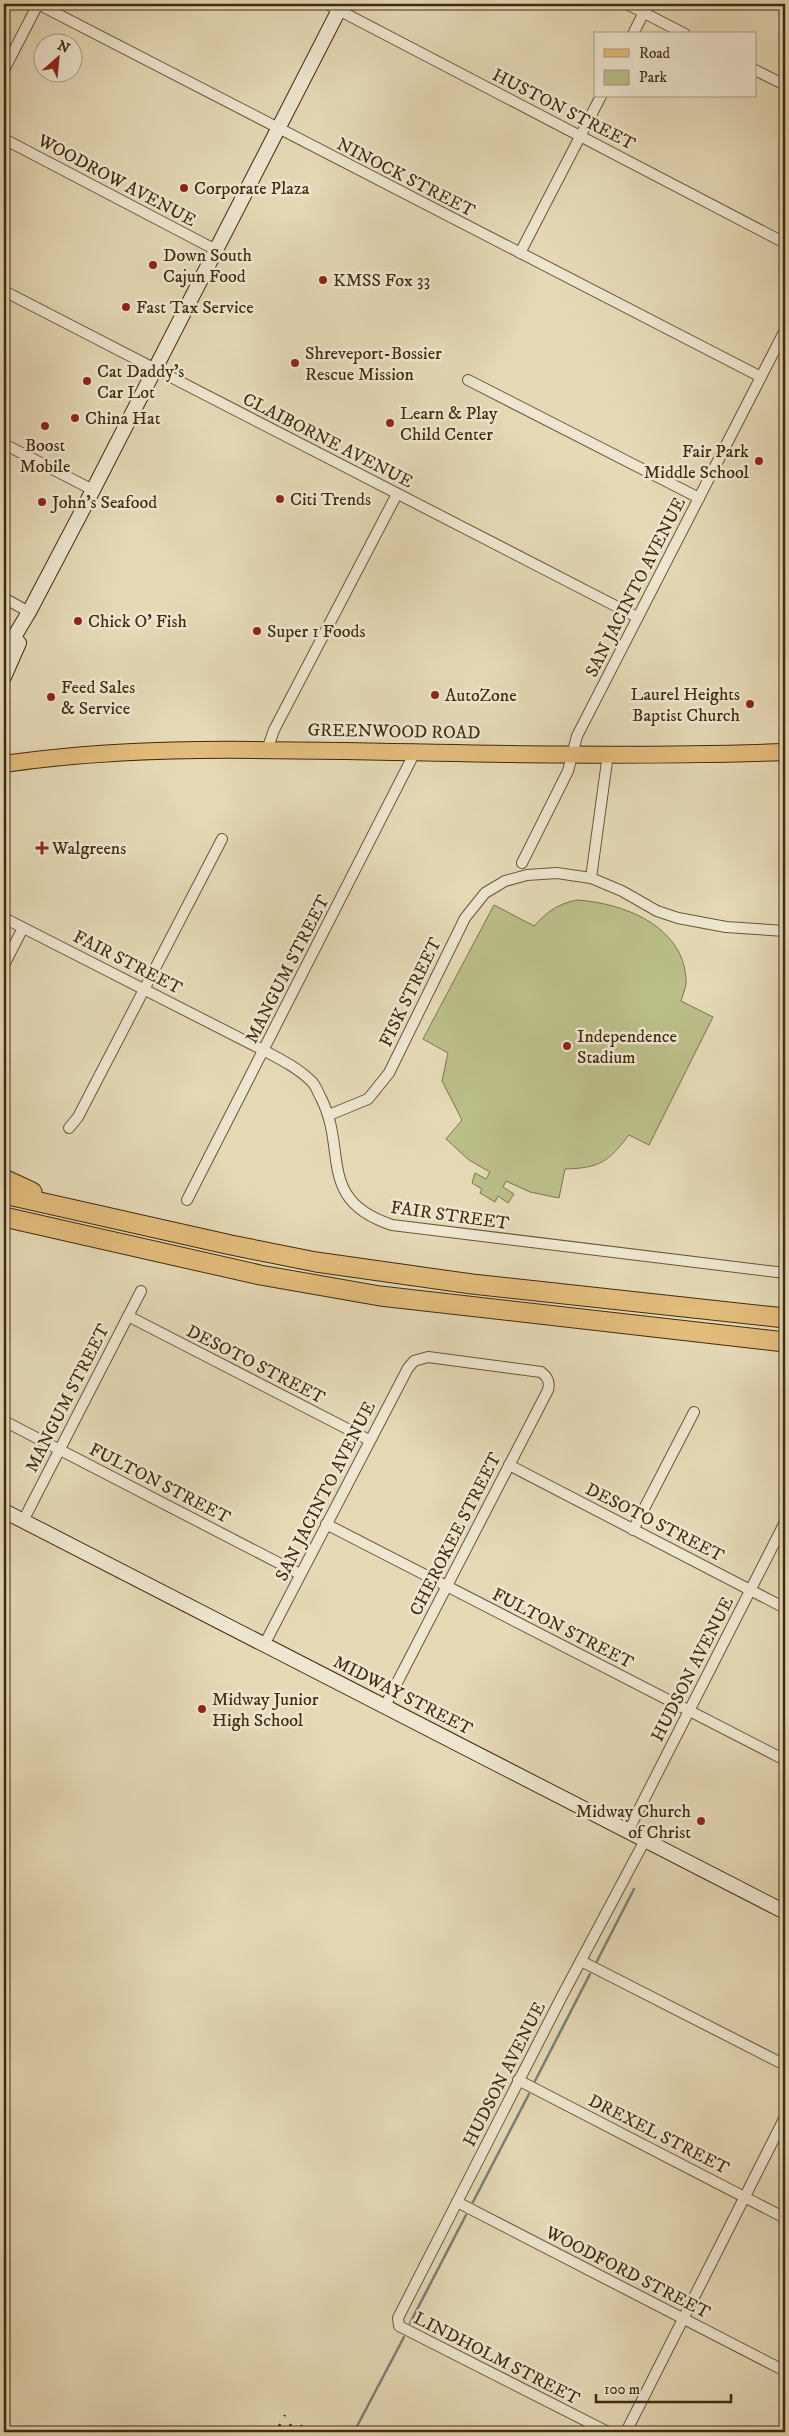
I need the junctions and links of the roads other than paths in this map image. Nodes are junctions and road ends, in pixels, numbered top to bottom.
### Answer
1 (38, 4) edge
2 (627, 4) edge
3 (336, 6) edge
4 (646, 8) edge
5 (634, 32) edge
6 (682, 32) edge
7 (4, 70) edge
8 (756, 70) edge
9 (785, 85) edge
10 (600, 98) edge
11 (278, 129) junction
12 (580, 136) junction
13 (4, 139) edge
14 (785, 243) edge
15 (216, 250) junction
16 (520, 253) junction
17 (4, 291) edge
18 (785, 330) edge
19 (155, 370) junction
20 (761, 377) junction
21 (468, 380) dead end
22 (4, 444) edge
23 (93, 490) junction
24 (397, 494) junction
25 (699, 498) junction
26 (4, 598) edge
27 (29, 612) junction
28 (637, 617) junction
29 (4, 654) edge
30 (4, 677) edge
31 (267, 750) junction
32 (415, 752) junction
33 (785, 752) edge
34 (574, 753) junction
35 (608, 754) junction
36 (4, 764) edge
37 (222, 839) dead end
38 (522, 863) dead end
39 (591, 878) junction
40 (4, 918) edge
41 (23, 928) junction
42 (785, 931) edge
43 (4, 965) edge
44 (145, 988) junction
45 (263, 1050) junction
46 (330, 1115) junction
47 (69, 1128) dead end
48 (4, 1179) edge
49 (4, 1194) edge
50 (186, 1200) dead end
51 (56, 1204) junction
52 (4, 1217) edge
53 (4, 1227) edge
54 (60, 1230) junction
55 (785, 1274) edge
56 (141, 1291) dead end
57 (128, 1316) junction
58 (785, 1318) edge
59 (785, 1342) edge
60 (546, 1375) joint
61 (694, 1412) dead end
62 (4, 1421) edge
63 (369, 1440) junction
64 (59, 1449) junction
65 (509, 1465) junction
66 (4, 1511) edge
67 (23, 1521) junction
68 (785, 1522) edge
69 (326, 1524) junction
70 (634, 1530) junction
71 (300, 1574) junction
72 (446, 1586) junction
73 (750, 1590) junction
74 (785, 1608) edge
75 (264, 1644) junction
76 (385, 1706) junction
77 (689, 1711) junction
78 (785, 1760) edge
79 (628, 1831) junction
80 (645, 1840) junction
81 (785, 1912) edge
82 (581, 1961) junction
83 (785, 2065) edge
84 (518, 2080) junction
85 (785, 2117) edge
86 (745, 2197) junction
87 (457, 2202) junction
88 (785, 2218) edge
89 (683, 2319) junction
90 (399, 2326) joint
91 (785, 2371) edge
92 (608, 2432) edge
93 (626, 2432) edge

1 - 7 street
1 - 11 street, NINOCK STREET
2 - 4 street
3 - 11 street
3 - 12 street, HUSTON STREET
4 - 5 street
4 - 6 street
8 - 9 street
10 - 12 street
11 - 15 street
11 - 16 street, NINOCK STREET
12 - 14 street, HUSTON STREET
12 - 16 street
13 - 15 street, WOODROW AVENUE
15 - 19 street
16 - 20 street, NINOCK STREET
17 - 19 street, CLAIBORNE AVENUE
18 - 20 street, SAN JACINTO AVENUE
19 - 23 street
19 - 24 street, CLAIBORNE AVENUE
20 - 25 street, SAN JACINTO AVENUE
21 - 25 street
22 - 23 street
23 - 27 street
24 - 28 street, CLAIBORNE AVENUE
24 - 31 street
25 - 28 street, SAN JACINTO AVENUE
26 - 27 street
27 - 29 street
27 - 30 street
28 - 34 street, SAN JACINTO AVENUE
31 - 32 main road, GREENWOOD ROAD
31 - 36 main road, GREENWOOD ROAD
32 - 34 main road, GREENWOOD ROAD
32 - 45 street, MANGUM STREET
33 - 35 main road, GREENWOOD ROAD
34 - 35 main road, GREENWOOD ROAD
34 - 38 street, SAN JACINTO AVENUE
35 - 39 street
37 - 44 street
39 - 42 street, FISK STREET
39 - 46 street, FISK STREET
40 - 41 street, FAIR STREET
41 - 43 street
41 - 44 street, FAIR STREET
44 - 45 street, FAIR STREET
44 - 47 street
45 - 46 street, FAIR STREET
45 - 50 street, MANGUM STREET
46 - 55 street, FAIR STREET
48 - 51 highway
49 - 51 highway
51 - 58 highway
52 - 54 highway
53 - 54 highway
54 - 59 highway
56 - 57 street, MANGUM STREET
57 - 63 street, DESOTO STREET
57 - 64 street, MANGUM STREET
60 - 63 street, SAN JACINTO AVENUE
60 - 65 street, CHEROKEE STREET
61 - 70 street
62 - 64 street, FULTON STREET
63 - 69 street, SAN JACINTO AVENUE
64 - 67 street, MANGUM STREET
64 - 71 street, FULTON STREET
65 - 70 street, DESOTO STREET
65 - 72 street, CHEROKEE STREET
66 - 67 street, MIDWAY STREET
67 - 75 street, MIDWAY STREET
68 - 73 street, HUDSON AVENUE
69 - 71 street, SAN JACINTO AVENUE
69 - 72 street, FULTON STREET
70 - 73 street, DESOTO STREET
71 - 75 street, SAN JACINTO AVENUE
72 - 76 street, CHEROKEE STREET
72 - 77 street, FULTON STREET
73 - 74 street, DESOTO STREET
73 - 77 street, HUDSON AVENUE
75 - 76 street, MIDWAY STREET
76 - 79 street, MIDWAY STREET
77 - 78 street, FULTON STREET
77 - 79 street, HUDSON AVENUE
79 - 80 street, MIDWAY STREET
80 - 81 street, MIDWAY STREET
80 - 82 street, HUDSON AVENUE
82 - 83 street
82 - 84 street, HUDSON AVENUE
84 - 86 street, DREXEL STREET
84 - 87 street, HUDSON AVENUE
85 - 86 street
86 - 88 street, DREXEL STREET
86 - 89 street
87 - 89 street, WOODFORD STREET
87 - 90 street, HUDSON AVENUE
89 - 91 street, WOODFORD STREET
89 - 93 street
90 - 92 street, LINDHOLM STREET

